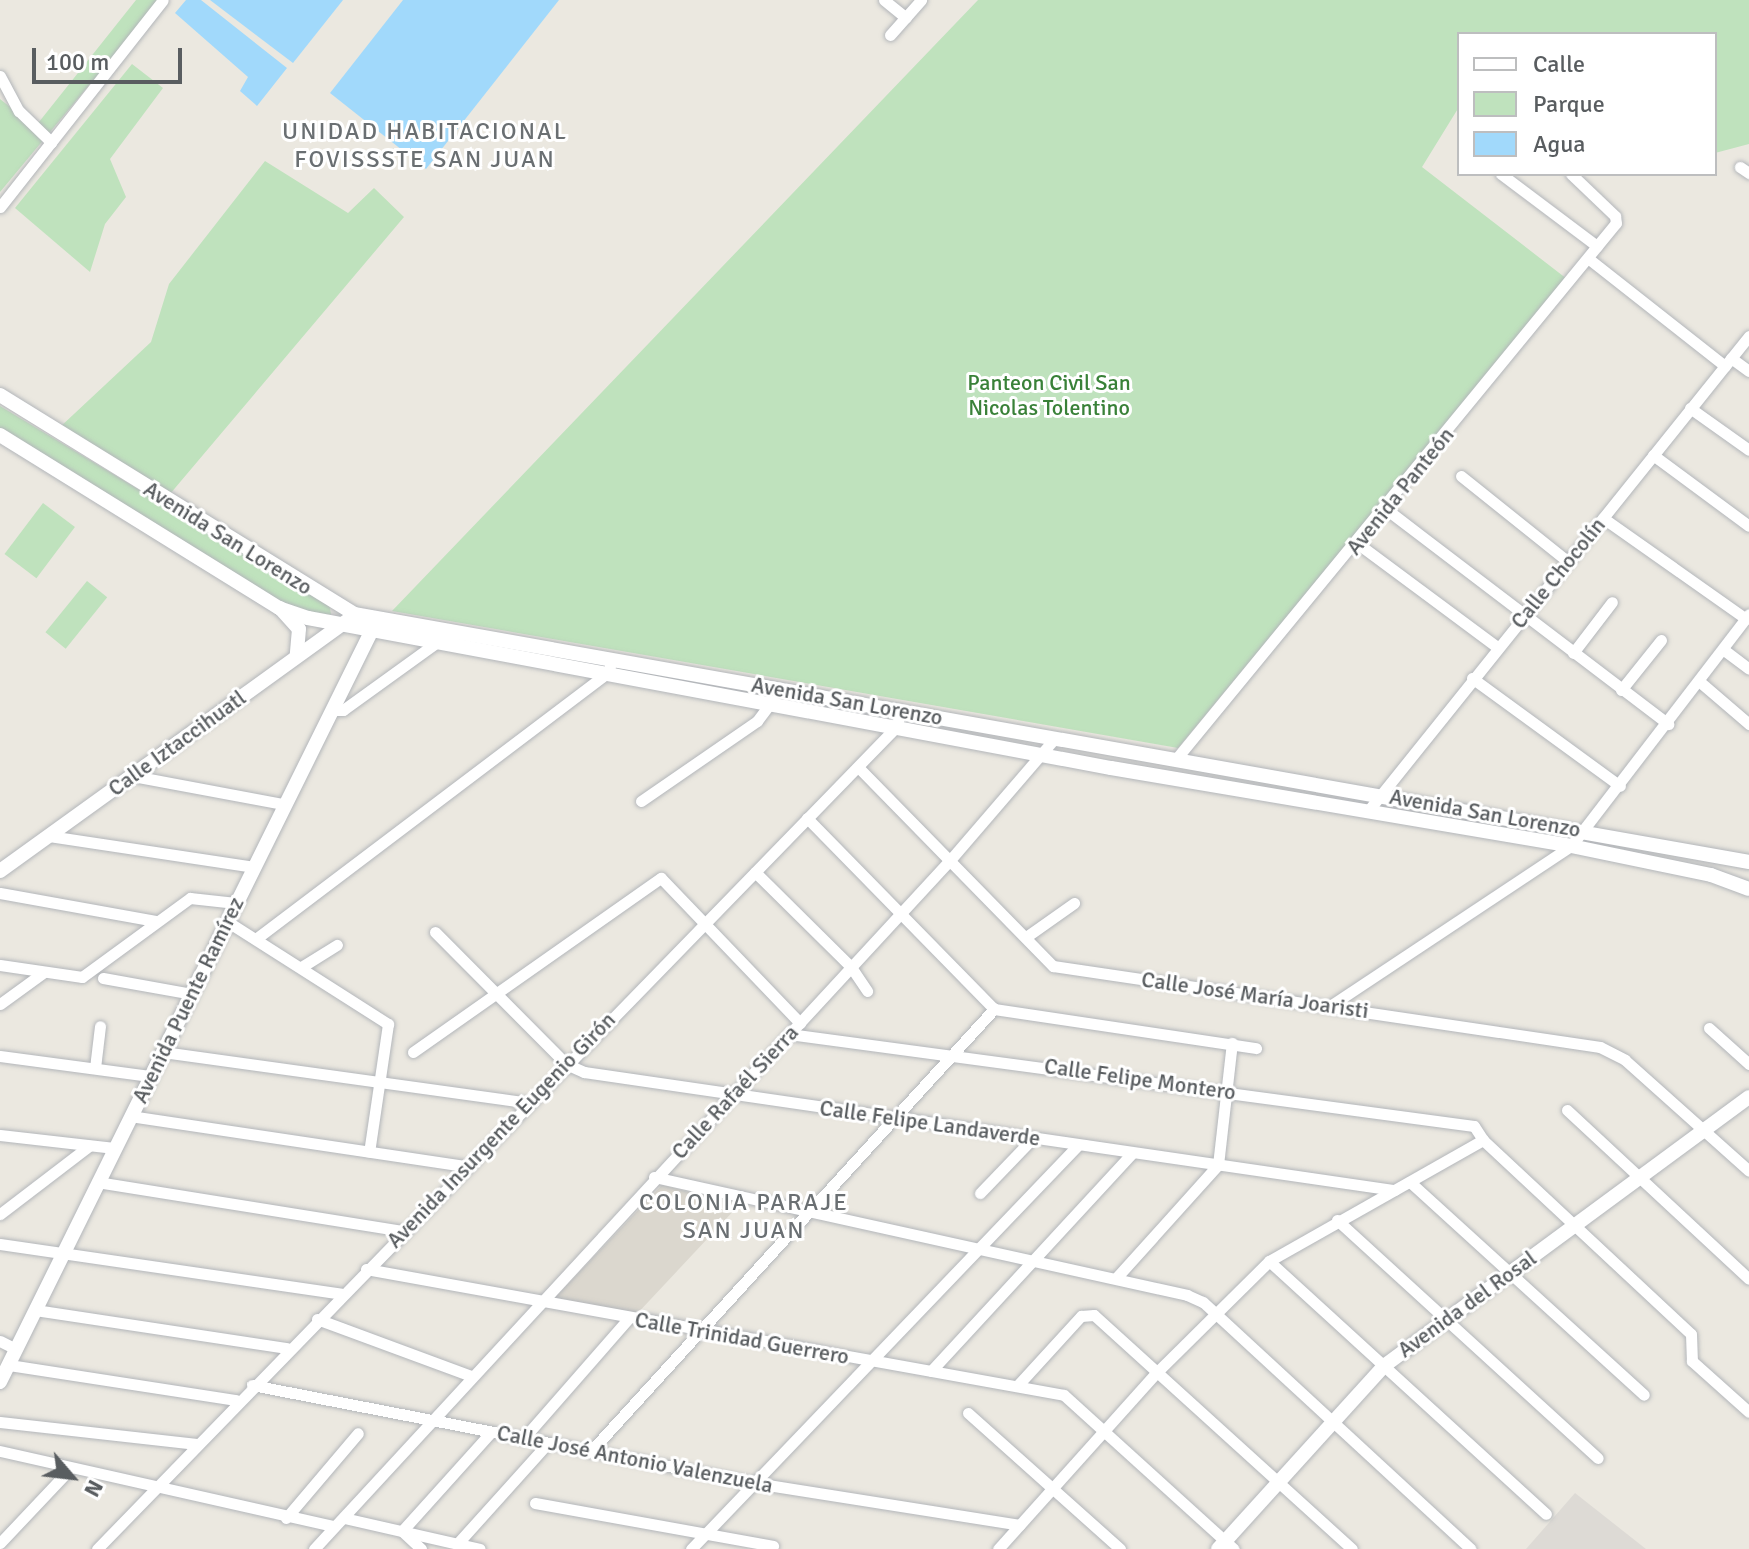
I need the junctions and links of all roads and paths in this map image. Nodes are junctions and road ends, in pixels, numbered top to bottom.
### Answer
1 (163, 0) edge
2 (884, 0) edge
3 (921, 0) edge
4 (906, 18) junction
5 (890, 35) dead end
6 (0, 76) edge
7 (51, 142) junction
8 (1504, 176) edge
9 (1573, 176) edge
10 (0, 207) edge
11 (1597, 246) junction
12 (1589, 259) junction
13 (1749, 336) edge
14 (1728, 362) junction
15 (1749, 371) edge
16 (0, 395) edge
17 (1690, 408) junction
18 (0, 435) edge
19 (1749, 450) edge
20 (1653, 455) junction
21 (1461, 476) dead end
22 (1386, 509) junction
23 (1603, 518) junction
24 (1749, 526) edge
25 (1357, 543) junction
26 (1567, 561) junction
27 (1612, 602) dead end
28 (279, 608) junction
29 (1522, 616) junction
30 (1747, 616) edge
31 (349, 619) junction
32 (375, 625) junction
33 (443, 636) junction
34 (1661, 640) dead end
35 (1497, 647) junction
36 (1724, 650) junction
37 (1573, 653) junction
38 (297, 654) junction
39 (610, 665) junction
40 (1749, 669) edge
41 (1472, 678) junction
42 (1700, 682) junction
43 (1621, 690) junction
44 (772, 701) junction
45 (331, 710) junction
46 (900, 710) junction
47 (1668, 724) junction
48 (1749, 724) edge
49 (897, 726) junction
50 (1055, 738) junction
51 (1046, 753) junction
52 (1176, 759) junction
53 (858, 767) junction
54 (133, 776) junction
55 (1620, 786) junction
56 (1381, 795) junction
57 (641, 801) dead end
58 (283, 804) junction
59 (1431, 804) junction
60 (1368, 811) junction
61 (807, 818) junction
62 (1428, 821) junction
63 (1586, 831) junction
64 (49, 836) junction
65 (1571, 846) junction
66 (951, 859) junction
67 (1749, 862) edge
68 (253, 867) junction
69 (0, 871) edge
70 (755, 872) junction
71 (1749, 889) edge
72 (0, 893) edge
73 (236, 903) junction
74 (1074, 903) dead end
75 (900, 913) junction
76 (156, 921) junction
77 (228, 922) junction
78 (704, 922) junction
79 (435, 932) dead end
80 (1026, 937) junction
81 (257, 938) junction
82 (337, 945) dead end
83 (0, 965) edge
84 (303, 966) junction
85 (851, 967) junction
86 (44, 972) junction
87 (103, 978) dead end
88 (867, 991) dead end
89 (496, 993) junction
90 (192, 994) junction
91 (0, 1004) edge
92 (1330, 1006) junction
93 (994, 1009) junction
94 (800, 1023) junction
95 (100, 1026) dead end
96 (1709, 1028) dead end
97 (789, 1034) junction
98 (1232, 1043) junction
99 (1256, 1048) dead end
100 (163, 1052) junction
101 (413, 1052) dead end
102 (953, 1054) junction
103 (0, 1056) edge
104 (566, 1064) junction
105 (1749, 1064) edge
106 (95, 1068) junction
107 (150, 1076) junction
108 (380, 1080) junction
109 (1226, 1091) junction
110 (733, 1094) junction
111 (1749, 1097) edge
112 (529, 1103) junction
113 (1567, 1110) dead end
114 (130, 1116) junction
115 (893, 1117) junction
116 (1705, 1128) junction
117 (1, 1136) edge
118 (1033, 1138) junction
119 (1483, 1140) junction
120 (1078, 1145) junction
121 (89, 1146) junction
122 (114, 1148) junction
123 (369, 1152) junction
124 (1132, 1153) junction
125 (1218, 1165) junction
126 (466, 1166) junction
127 (1749, 1171) edge
128 (1641, 1176) junction
129 (654, 1177) junction
130 (97, 1182) junction
131 (1410, 1182) junction
132 (1394, 1190) junction
133 (980, 1193) dead end
134 (806, 1212) junction
135 (0, 1214) edge
136 (1337, 1220) junction
137 (1578, 1224) junction
138 (402, 1231) junction
139 (0, 1244) edge
140 (978, 1249) junction
141 (63, 1252) junction
142 (1032, 1261) junction
143 (1269, 1261) junction
144 (366, 1269) junction
145 (1510, 1271) junction
146 (1117, 1277) junction
147 (1749, 1279) edge
148 (341, 1294) junction
149 (542, 1301) junction
150 (35, 1310) junction
151 (1214, 1313) junction
152 (629, 1318) junction
153 (1446, 1318) junction
154 (317, 1319) junction
155 (702, 1329) junction
156 (0, 1341) edge
157 (287, 1348) junction
158 (16, 1349) junction
159 (871, 1361) junction
160 (9, 1365) junction
161 (1384, 1366) junction
162 (931, 1371) junction
163 (1157, 1372) junction
164 (471, 1376) junction
165 (0, 1382) edge
166 (252, 1385) junction
167 (1017, 1386) junction
168 (1644, 1395) dead end
169 (236, 1400) junction
170 (1749, 1412) edge
171 (968, 1413) dead end
172 (430, 1419) junction
173 (0, 1422) edge
174 (1331, 1424) junction
175 (1105, 1431) junction
176 (491, 1432) junction
177 (358, 1433) dead end
178 (523, 1439) junction
179 (548, 1443) junction
180 (197, 1444) junction
181 (0, 1451) edge
182 (590, 1452) junction
183 (1598, 1458) dead end
184 (69, 1470) junction
185 (1278, 1482) junction
186 (755, 1483) junction
187 (1053, 1488) junction
188 (153, 1490) junction
189 (535, 1503) dead end
190 (1546, 1514) dead end
191 (286, 1518) junction
192 (344, 1518) junction
193 (1020, 1525) junction
194 (334, 1526) junction
195 (402, 1531) junction
196 (705, 1533) junction
197 (0, 1543) edge
198 (457, 1544) junction
199 (773, 1546) dead end
200 (1226, 1546) edge
201 (1001, 1548) edge
202 (97, 1549) edge
203 (315, 1549) edge
204 (421, 1549) edge
205 (480, 1549) edge
206 (691, 1549) edge
207 (1120, 1549) edge
208 (1352, 1549) edge
209 (1471, 1549) edge

1 - 7 street
2 - 4 street
3 - 4 street
4 - 5 street
6 - 7 street
7 - 10 street
8 - 11 street
9 - 11 street, Avenida Panteón
11 - 12 street, Avenida Panteón
12 - 14 street
12 - 22 street, Avenida Panteón
13 - 14 street, Calle Chocolín
14 - 15 street
14 - 17 street, Calle Chocolín
16 - 31 main road, Avenida San Lorenzo
17 - 19 street
17 - 20 street, Calle Chocolín
18 - 28 main road, Avenida San Lorenzo
20 - 23 street, Calle Chocolín
20 - 24 street
21 - 26 street
22 - 25 street, Avenida Panteón
22 - 29 street
23 - 26 street, Calle Chocolín
23 - 30 street
25 - 35 street
25 - 52 street, Avenida Panteón
26 - 29 street, Calle Chocolín
27 - 37 street
28 - 31 main road, Avenida San Lorenzo
28 - 38 main road
29 - 35 street, Calle Chocolín
29 - 37 street
30 - 36 street
31 - 32 main road, Avenida San Lorenzo
31 - 38 main road, Calle Iztaccihuatl
32 - 33 main road, Avenida San Lorenzo
32 - 45 main road, Avenida Puente Ramírez
33 - 39 main road, Avenida San Lorenzo
33 - 45 street
34 - 43 street
35 - 41 street, Calle Chocolín
36 - 40 street
36 - 42 street
37 - 43 street
38 - 54 main road, Calle Iztaccihuatl
39 - 44 main road, Avenida San Lorenzo
39 - 46 main road, Avenida San Lorenzo
39 - 81 street
41 - 55 street
41 - 56 street, Calle Chocolín
42 - 47 street
42 - 48 street
43 - 47 street
44 - 49 main road, Avenida San Lorenzo
44 - 57 street
45 - 58 main road, Avenida Puente Ramírez
46 - 49 street
46 - 50 main road, Avenida San Lorenzo
47 - 55 street
49 - 51 main road, Avenida San Lorenzo
49 - 53 street, Avenida Insurgente Eugenio Girón
50 - 51 street, Calle Rafaél Sierra
50 - 52 main road, Avenida San Lorenzo
51 - 60 main road, Avenida San Lorenzo
51 - 66 street, Calle Rafaél Sierra
52 - 56 main road, Avenida San Lorenzo
53 - 61 street, Avenida Insurgente Eugenio Girón
53 - 66 street, Calle José María Joaristi
54 - 58 street
54 - 64 main road, Calle Iztaccihuatl
55 - 63 street
56 - 59 main road, Avenida San Lorenzo
56 - 60 street, Calle Chocolín
58 - 68 main road, Avenida Puente Ramírez
59 - 62 main road
59 - 63 main road, Avenida San Lorenzo
60 - 62 main road, Avenida San Lorenzo
61 - 70 street, Avenida Insurgente Eugenio Girón
61 - 75 street
62 - 65 main road, Avenida San Lorenzo
63 - 65 street
63 - 67 main road, Avenida San Lorenzo
64 - 68 street
64 - 69 main road, Calle Iztaccihuatl
65 - 71 main road, Avenida San Lorenzo
65 - 92 street
66 - 75 street, Calle Rafaél Sierra
66 - 80 street, Calle José María Joaristi
68 - 73 main road, Avenida Puente Ramírez
70 - 78 street, Avenida Insurgente Eugenio Girón
70 - 85 street
72 - 76 street
73 - 76 street
73 - 77 main road, Avenida Puente Ramírez
74 - 80 street
75 - 85 street, Calle Rafaél Sierra
75 - 93 street
76 - 86 street
77 - 81 street
77 - 90 main road, Avenida Puente Ramírez
78 - 89 street
78 - 94 street
78 - 104 street, Avenida Insurgente Eugenio Girón
79 - 89 street, Calle Felipe Landaverde
80 - 92 street, Calle José María Joaristi
81 - 84 street
82 - 84 street
83 - 86 street
84 - 108 street
85 - 88 street
85 - 94 street, Calle Rafaél Sierra
86 - 91 street
87 - 90 street
89 - 101 street
89 - 104 street, Calle Felipe Landaverde
90 - 100 main road, Avenida Puente Ramírez
92 - 116 street, Calle José María Joaristi
93 - 98 street
93 - 102 street
94 - 97 street, Calle Rafaél Sierra
95 - 106 street
96 - 105 street
97 - 102 street, Calle Felipe Montero
97 - 110 street, Calle Rafaél Sierra
98 - 99 street
98 - 109 street
100 - 107 main road, Avenida Puente Ramírez
100 - 108 street
102 - 109 street, Calle Felipe Montero
102 - 115 street
103 - 106 street
104 - 110 street, Calle Felipe Landaverde
104 - 112 street, Avenida Insurgente Eugenio Girón
106 - 107 street
107 - 114 main road, Avenida Puente Ramírez
108 - 112 street
108 - 123 street
109 - 119 street, Calle Felipe Montero
109 - 125 street
110 - 115 street, Calle Felipe Landaverde
110 - 129 street, Calle Rafaél Sierra
111 - 116 main road, Avenida del Rosal
112 - 126 street, Avenida Insurgente Eugenio Girón
113 - 128 street
114 - 122 main road, Avenida Puente Ramírez
114 - 123 street
115 - 118 street, Calle Felipe Landaverde
115 - 134 street
116 - 127 street, Calle José María Joaristi
116 - 128 main road, Avenida del Rosal
117 - 121 street
118 - 120 street, Calle Felipe Landaverde
118 - 133 street
119 - 131 street
119 - 137 street, Calle Felipe Montero
120 - 124 street, Calle Felipe Landaverde
120 - 140 street
121 - 122 street
121 - 135 street
122 - 130 main road, Avenida Puente Ramírez
123 - 126 street
124 - 125 street, Calle Felipe Landaverde
124 - 142 street
125 - 132 street, Calle Felipe Landaverde
125 - 146 street
126 - 138 street, Avenida Insurgente Eugenio Girón
128 - 137 main road, Avenida del Rosal
128 - 147 street
129 - 134 street
129 - 149 street, Calle Rafaél Sierra
130 - 138 street
130 - 141 main road, Avenida Puente Ramírez
131 - 132 street
131 - 145 street
132 - 136 street
134 - 140 street
134 - 155 street
136 - 143 street
136 - 153 street
137 - 145 main road, Avenida del Rosal
137 - 170 street, Calle Felipe Montero
138 - 144 street, Avenida Insurgente Eugenio Girón
139 - 141 street
140 - 142 street
140 - 159 street
141 - 148 street
141 - 150 main road, Avenida Puente Ramírez
142 - 146 street
142 - 162 street
143 - 151 street
143 - 161 street
144 - 148 street, Avenida Insurgente Eugenio Girón
144 - 149 street, Calle Trinidad Guerrero
145 - 153 main road, Avenida del Rosal
145 - 168 street
146 - 151 street
148 - 154 street, Avenida Insurgente Eugenio Girón
149 - 152 street, Calle Trinidad Guerrero
149 - 164 street, Calle Rafaél Sierra
150 - 157 street
150 - 158 main road, Avenida Puente Ramírez
151 - 163 street
151 - 174 street
152 - 155 street, Calle Trinidad Guerrero
152 - 178 street
153 - 161 main road, Avenida del Rosal
153 - 183 street
154 - 157 street, Avenida Insurgente Eugenio Girón
154 - 164 street
155 - 159 street, Calle Trinidad Guerrero
155 - 182 street
156 - 158 street
157 - 166 street, Avenida Insurgente Eugenio Girón
158 - 160 main road, Avenida Puente Ramírez
159 - 162 street, Calle Trinidad Guerrero
159 - 186 street
160 - 165 main road, Avenida Puente Ramírez
160 - 169 street
161 - 174 main road, Avenida del Rosal
161 - 190 street
162 - 167 street, Calle Trinidad Guerrero
163 - 167 street
163 - 175 street
163 - 185 street
164 - 172 street, Calle Rafaél Sierra
166 - 169 street, Avenida Insurgente Eugenio Girón
166 - 172 street, Calle José Antonio Valenzuela
167 - 175 street, Calle Trinidad Guerrero
169 - 180 street, Avenida Insurgente Eugenio Girón
171 - 187 street
172 - 176 street, Calle José Antonio Valenzuela
172 - 192 street, Calle Rafaél Sierra
173 - 180 street
174 - 185 main road, Avenida del Rosal
174 - 209 street
175 - 187 street
175 - 200 street, Calle Trinidad Guerrero
176 - 178 street, Calle José Antonio Valenzuela
176 - 195 street
177 - 191 street
178 - 179 street, Calle José Antonio Valenzuela
179 - 182 street, Calle José Antonio Valenzuela
179 - 198 street
180 - 188 street, Avenida Insurgente Eugenio Girón
181 - 184 street
182 - 186 street, Calle José Antonio Valenzuela
184 - 188 street
184 - 197 street
185 - 200 main road, Avenida del Rosal
185 - 208 street
186 - 193 street, Calle José Antonio Valenzuela
186 - 196 street
187 - 193 street
187 - 207 street
188 - 191 street
188 - 202 street, Avenida Insurgente Eugenio Girón
189 - 196 street
191 - 194 street
192 - 194 street, Calle Rafaél Sierra
192 - 195 street
193 - 201 street
194 - 203 street, Calle Rafaél Sierra
195 - 198 street
195 - 204 street
196 - 199 street
196 - 206 street
198 - 205 street

